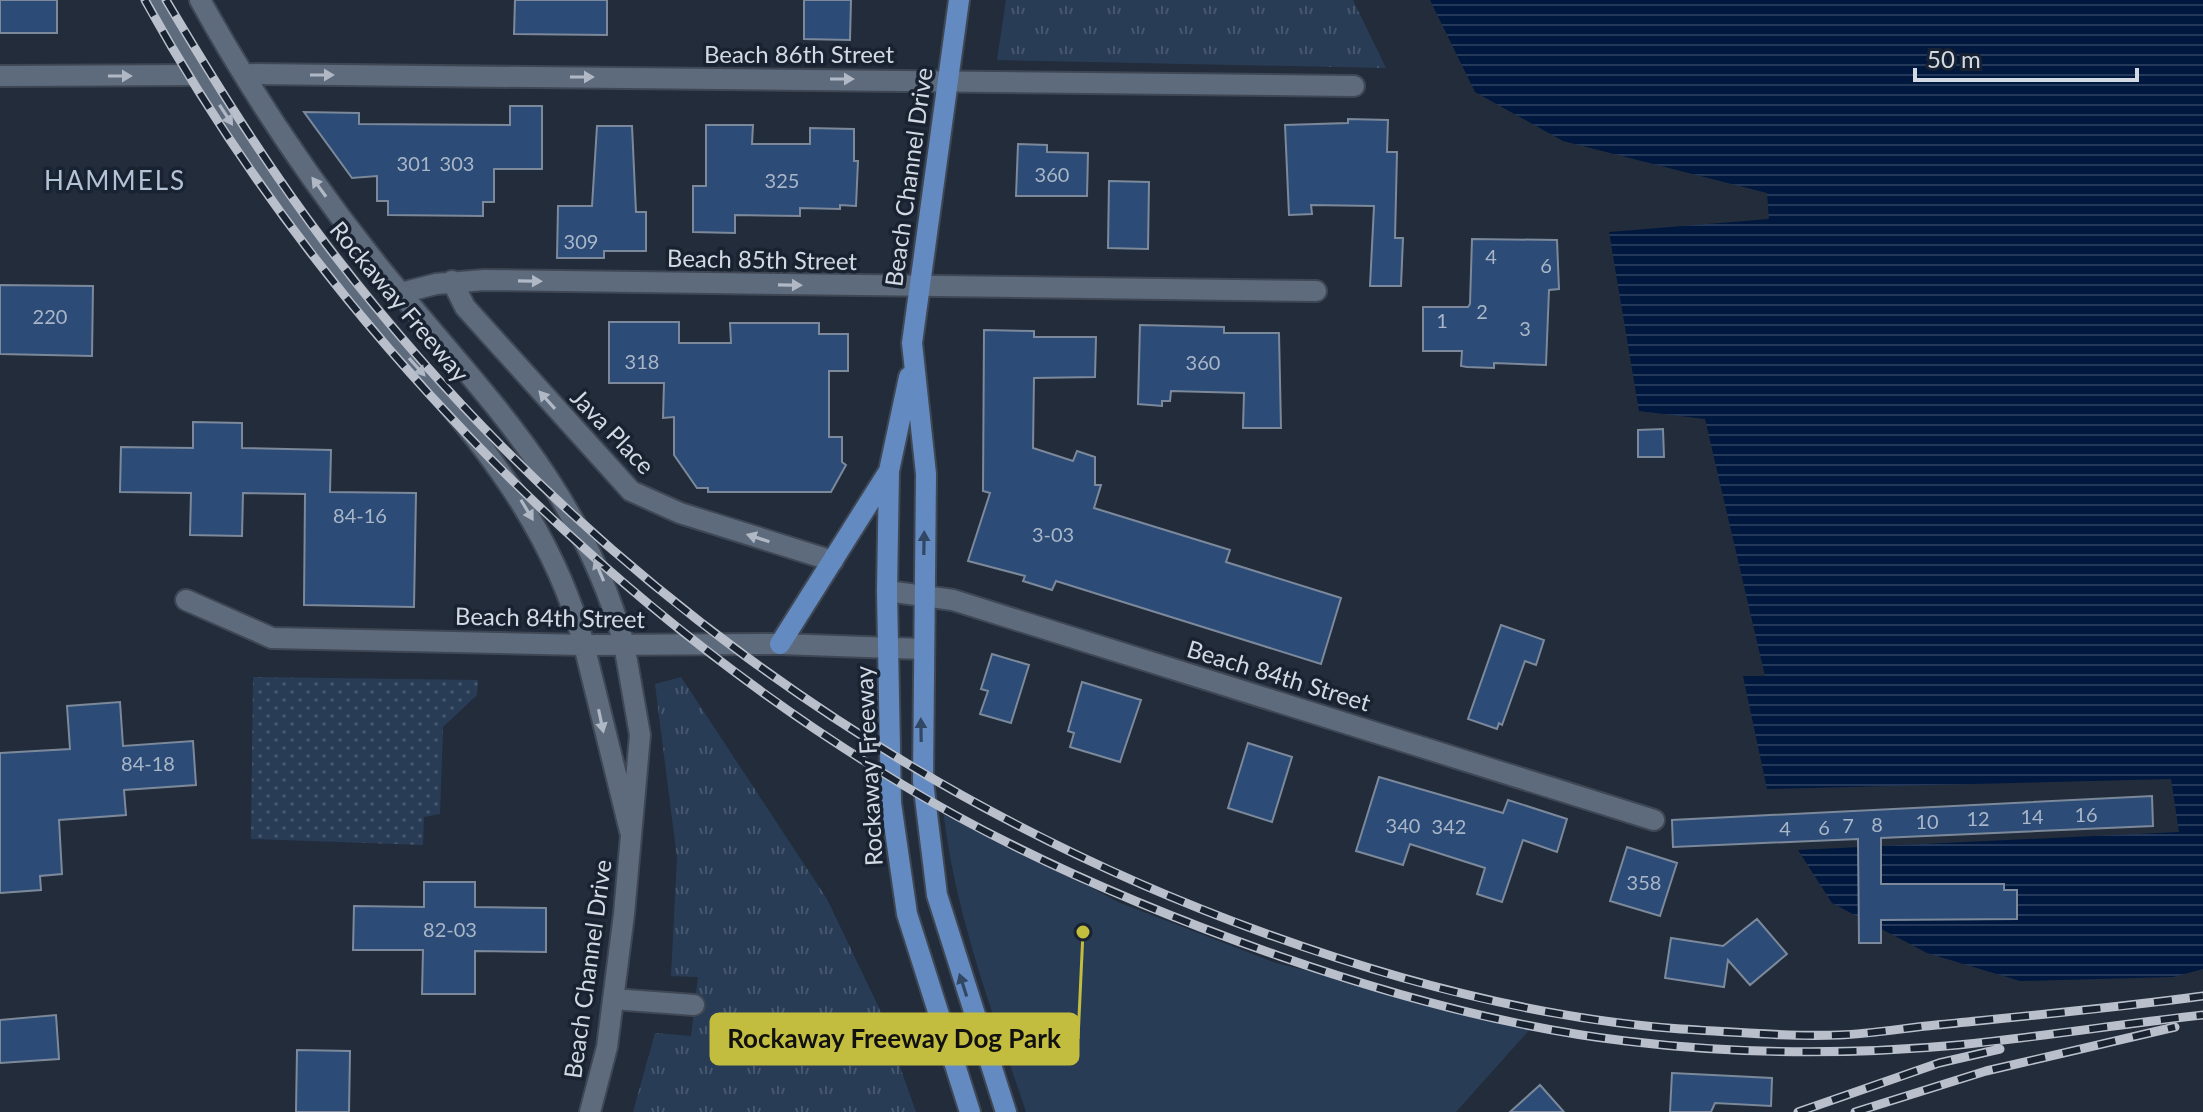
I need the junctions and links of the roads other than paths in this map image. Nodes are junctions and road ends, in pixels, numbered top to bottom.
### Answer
1 (157, 0) edge
2 (200, 0) edge
3 (959, 0) edge
4 (244, 74) junction
5 (201, 75) junction
6 (0, 76) edge
7 (949, 80) junction
8 (1354, 86) dead end
9 (452, 281) junction
10 (918, 286) junction
11 (1316, 291) dead end
12 (401, 293) junction
13 (912, 363) junction
14 (889, 471) junction
15 (833, 561) junction
16 (887, 591) junction
17 (923, 593) junction
18 (186, 600) dead end
19 (624, 644) junction
20 (780, 644) junction
21 (584, 645) junction
22 (888, 647) junction
23 (922, 649) junction
24 (1654, 820) dead end
25 (630, 831) junction
26 (613, 999) junction
27 (694, 1005) dead end
28 (590, 1112) edge
29 (970, 1112) edge
30 (1006, 1112) edge

1 - 5 street, Rockaway Freeway
2 - 4 street, Rockaway Freeway
3 - 7 main road, Beach Channel Drive
4 -> 7 street, Beach 86th Street
12 -> 4 street, Rockaway Freeway
6 -> 5 street
5 -> 21 street, Rockaway Freeway
7 - 8 street, Beach 86th Street
7 - 10 main road, Beach Channel Drive
9 -> 10 street, Beach 85th Street
9 - 12 street, Beach 85th Street
15 -> 9 street, Java Place
10 - 11 street, Beach 85th Street
10 - 13 main road, Beach Channel Drive
19 -> 12 street, Rockaway Freeway
13 - 14 main road, Beach Channel Drive
17 -> 13 main road, Beach Channel Drive
14 - 15 main road
14 - 16 main road, Beach Channel Drive
15 - 20 main road
16 - 17 street, Beach 84th Street
16 - 22 main road, Beach Channel Drive
17 - 23 main road, Beach Channel Drive
17 - 24 street, Beach 84th Street
18 - 21 street, Beach 84th Street
19 - 20 street, Beach 84th Street
19 - 21 street, Beach 84th Street
19 - 25 street, Beach Channel Drive
20 - 22 street, Beach 84th Street
21 -> 25 street, Beach Channel Drive
22 - 23 street, Beach 84th Street
22 - 29 main road, Rockaway Freeway
30 -> 23 main road
25 - 26 street, Beach Channel Drive
26 - 27 street
26 - 28 street, Beach Channel Drive

